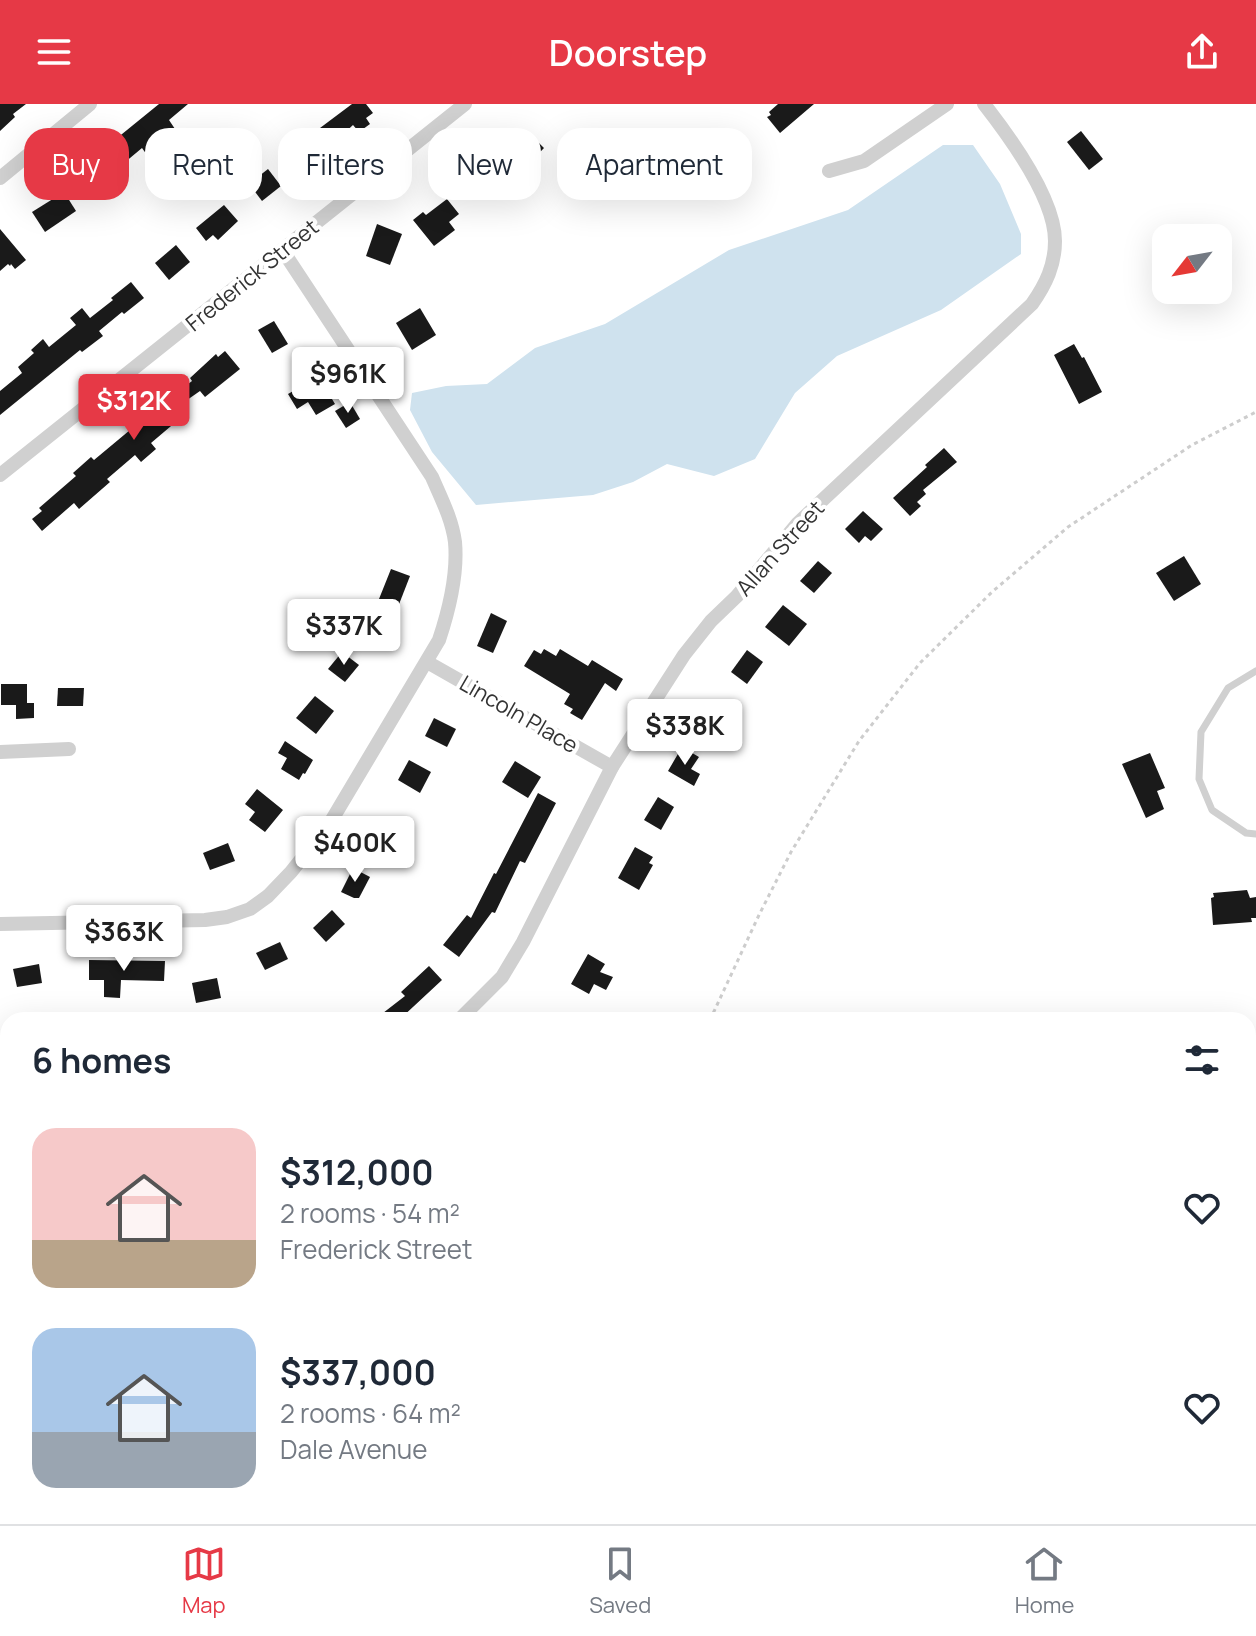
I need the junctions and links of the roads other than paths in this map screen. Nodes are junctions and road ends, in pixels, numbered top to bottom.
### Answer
1 (90, 104) edge
2 (465, 104) edge
3 (947, 104) edge
4 (984, 104) edge
5 (829, 171) dead end
6 (0, 178) edge
7 (283, 251) junction
8 (0, 475) edge
9 (427, 662) junction
10 (1256, 671) edge
11 (69, 749) dead end
12 (0, 752) edge
13 (612, 767) junction
14 (1256, 834) edge
15 (0, 924) edge
16 (467, 1012) edge

1 - 6 street
2 - 7 street, Frederick Street
3 - 5 street
4 - 13 street, Allan Street
7 - 8 street, Frederick Street
7 - 9 street
9 - 13 street, Lincoln Place
9 - 15 street
10 - 14 lane
11 - 12 street
13 - 16 street, Allan Street

